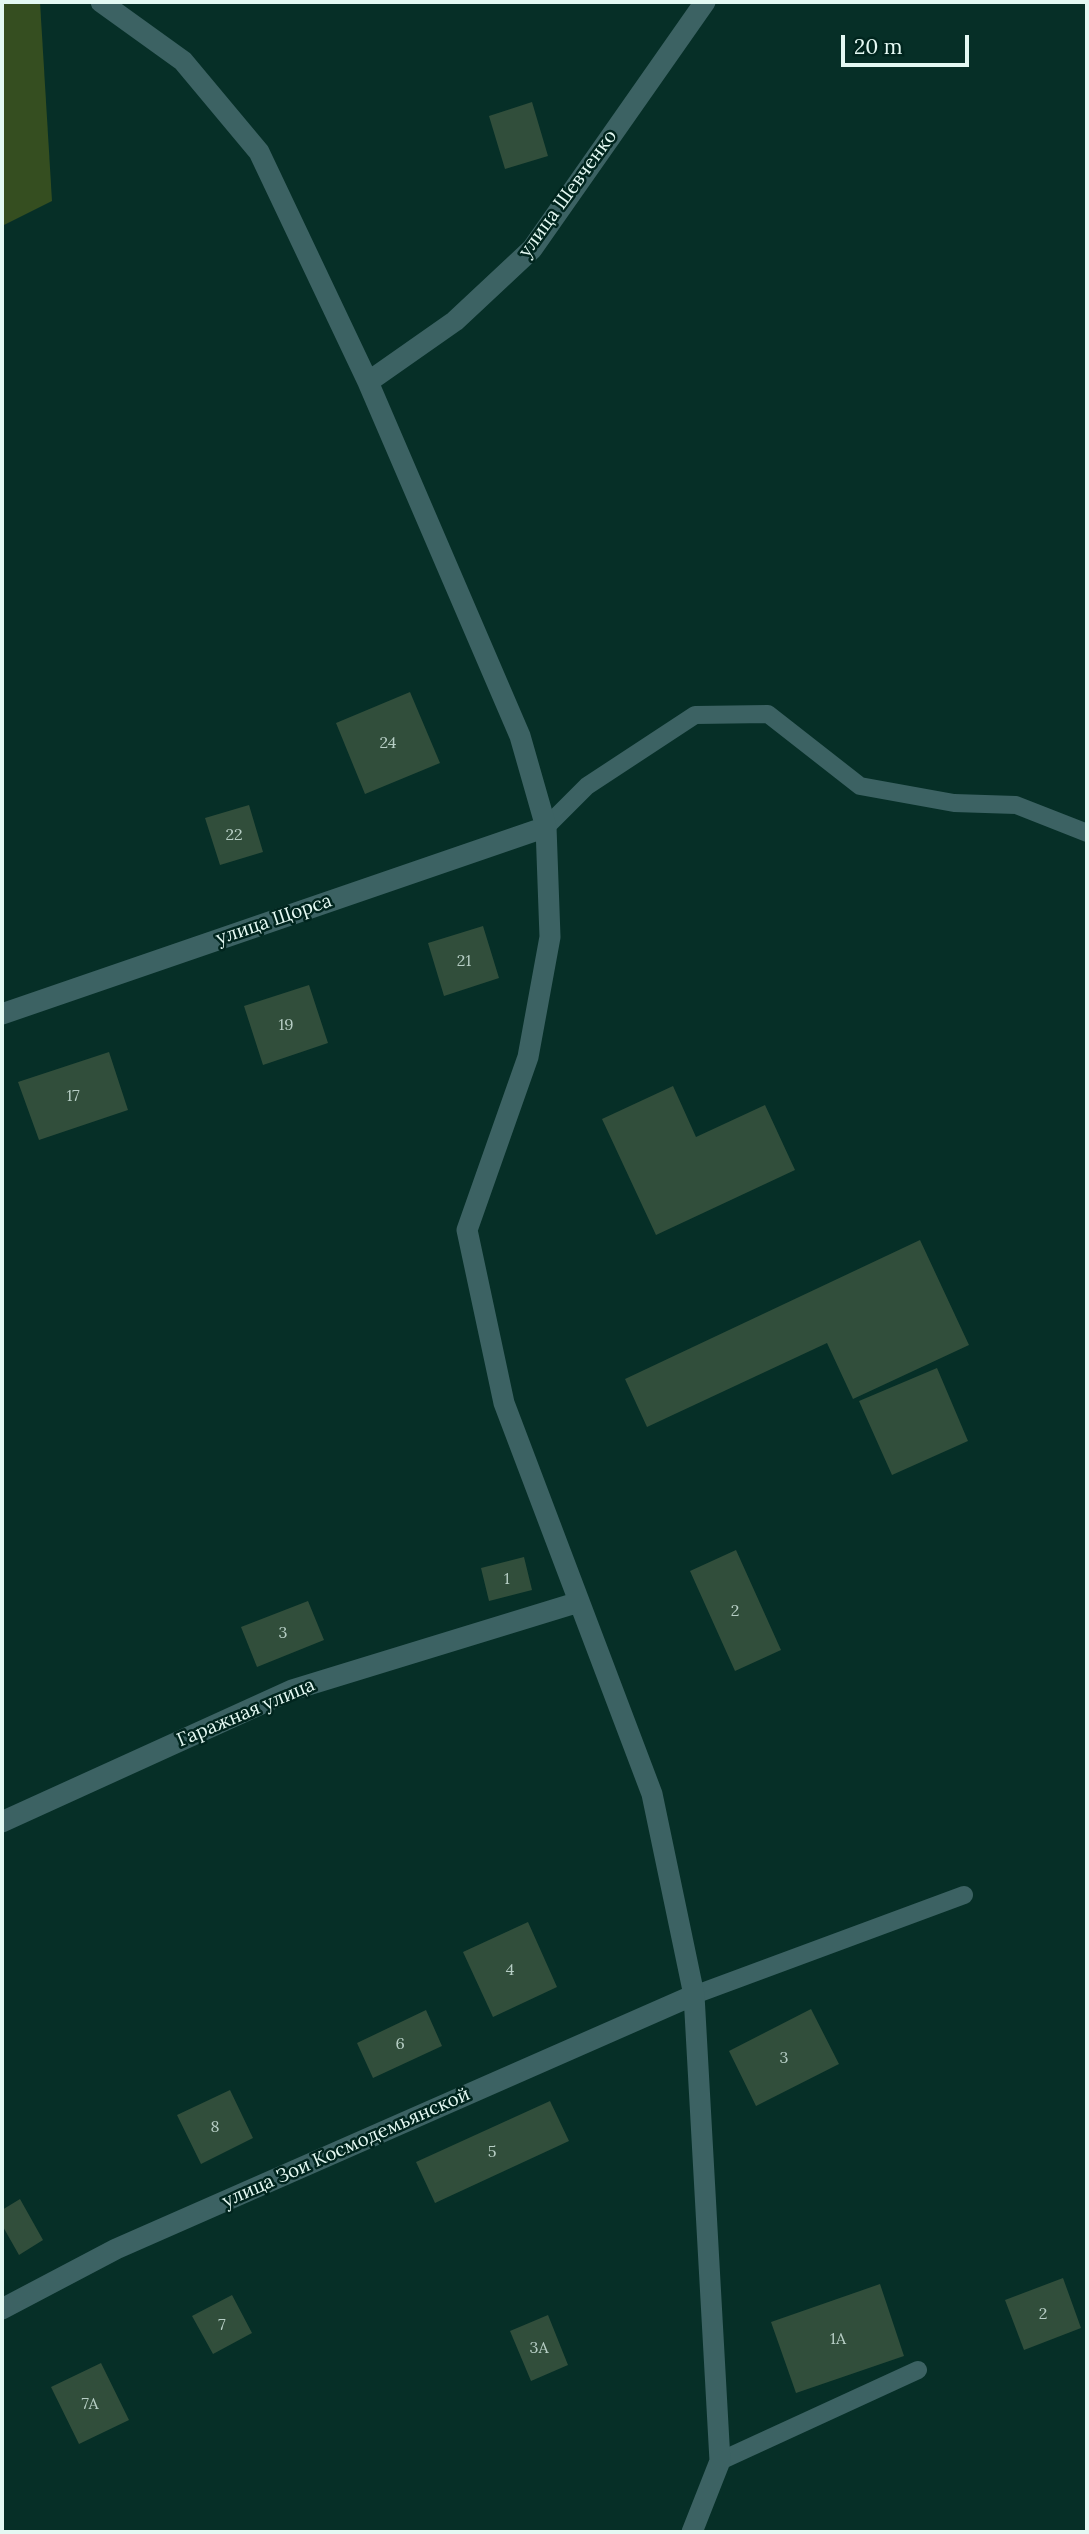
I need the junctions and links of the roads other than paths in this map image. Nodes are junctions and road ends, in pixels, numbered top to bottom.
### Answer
1 (102, 2) edge
2 (705, 2) edge
3 (368, 382) junction
4 (546, 827) junction
5 (1087, 833) edge
6 (2, 1014) edge
7 (579, 1602) junction
8 (2, 1822) edge
9 (964, 1895) dead end
10 (694, 1995) junction
11 (2, 2309) edge
12 (918, 2370) dead end
13 (720, 2461) junction
14 (692, 2532) edge

1 - 3 street
2 - 3 street, улица Шевченко
3 - 4 street
4 - 5 lane
4 - 6 street, улица Щорса
4 - 7 street
7 - 8 street, Гаражная улица
7 - 10 street
9 - 10 lane
10 - 11 street, улица Зои Космодемьянской
10 - 13 street
12 - 13 lane
13 - 14 street

